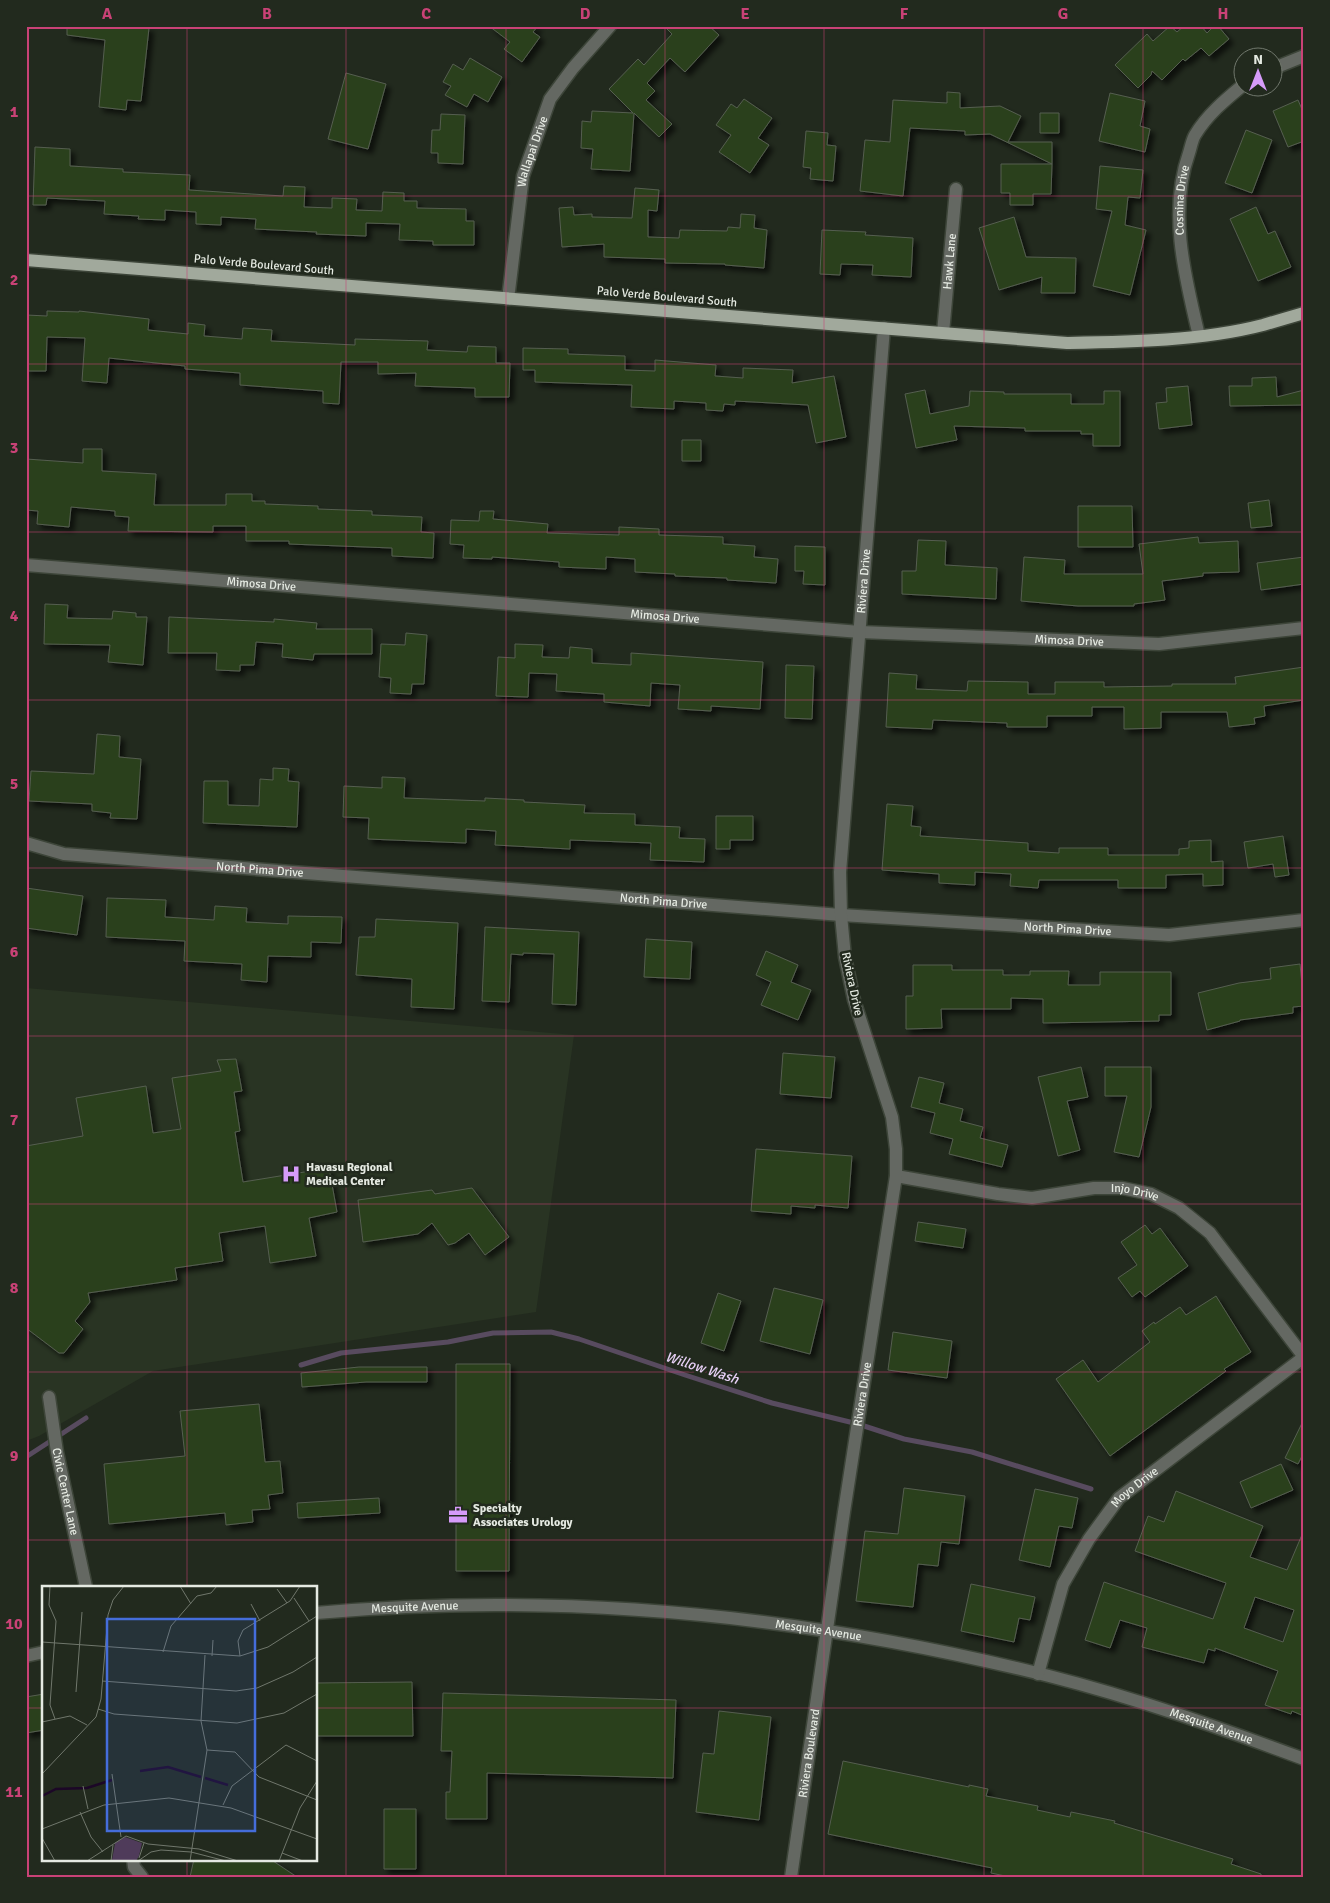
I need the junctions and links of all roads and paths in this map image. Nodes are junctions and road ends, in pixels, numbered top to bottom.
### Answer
1 (610, 26) edge
2 (1304, 56) edge
3 (1282, 66) edge
4 (1232, 94) edge
5 (956, 189) dead end
6 (26, 260) edge
7 (508, 299) junction
8 (1304, 312) edge
9 (884, 328) junction
10 (943, 333) junction
11 (1199, 336) junction
12 (26, 566) edge
13 (1304, 628) edge
14 (860, 632) junction
15 (26, 843) edge
16 (841, 915) junction
17 (1304, 920) edge
18 (896, 1176) junction
19 (1304, 1357) edge
20 (49, 1397) dead end
21 (86, 1586) edge
22 (318, 1612) edge
23 (827, 1631) junction
24 (42, 1652) edge
25 (26, 1656) edge
26 (1038, 1674) junction
27 (1304, 1759) edge
28 (791, 1877) edge

1 - 7 street, Wallapai Drive
2 - 3 street
4 - 11 street, Cosnina Drive
5 - 10 street, Hawk Lane
6 - 7 main road, Palo Verde Boulevard South
7 - 9 main road, Palo Verde Boulevard South
8 - 11 main road, Palo Verde Boulevard South
9 - 10 main road, Palo Verde Boulevard South
9 - 14 street, Riviera Drive
10 - 11 main road, Palo Verde Boulevard South
12 - 14 street, Mimosa Drive
13 - 14 street, Mimosa Drive
14 - 16 street, Riviera Drive
15 - 16 street, North Pima Drive
16 - 17 street, North Pima Drive
16 - 18 street, Riviera Drive
18 - 19 street, Injo Drive
18 - 23 street, Riviera Drive
19 - 26 street, Moyo Drive
20 - 21 street, Civic Center Lane
22 - 23 street, Mesquite Avenue
23 - 26 street, Mesquite Avenue
23 - 28 street, Riviera Boulevard
24 - 25 street
26 - 27 street, Mesquite Avenue

